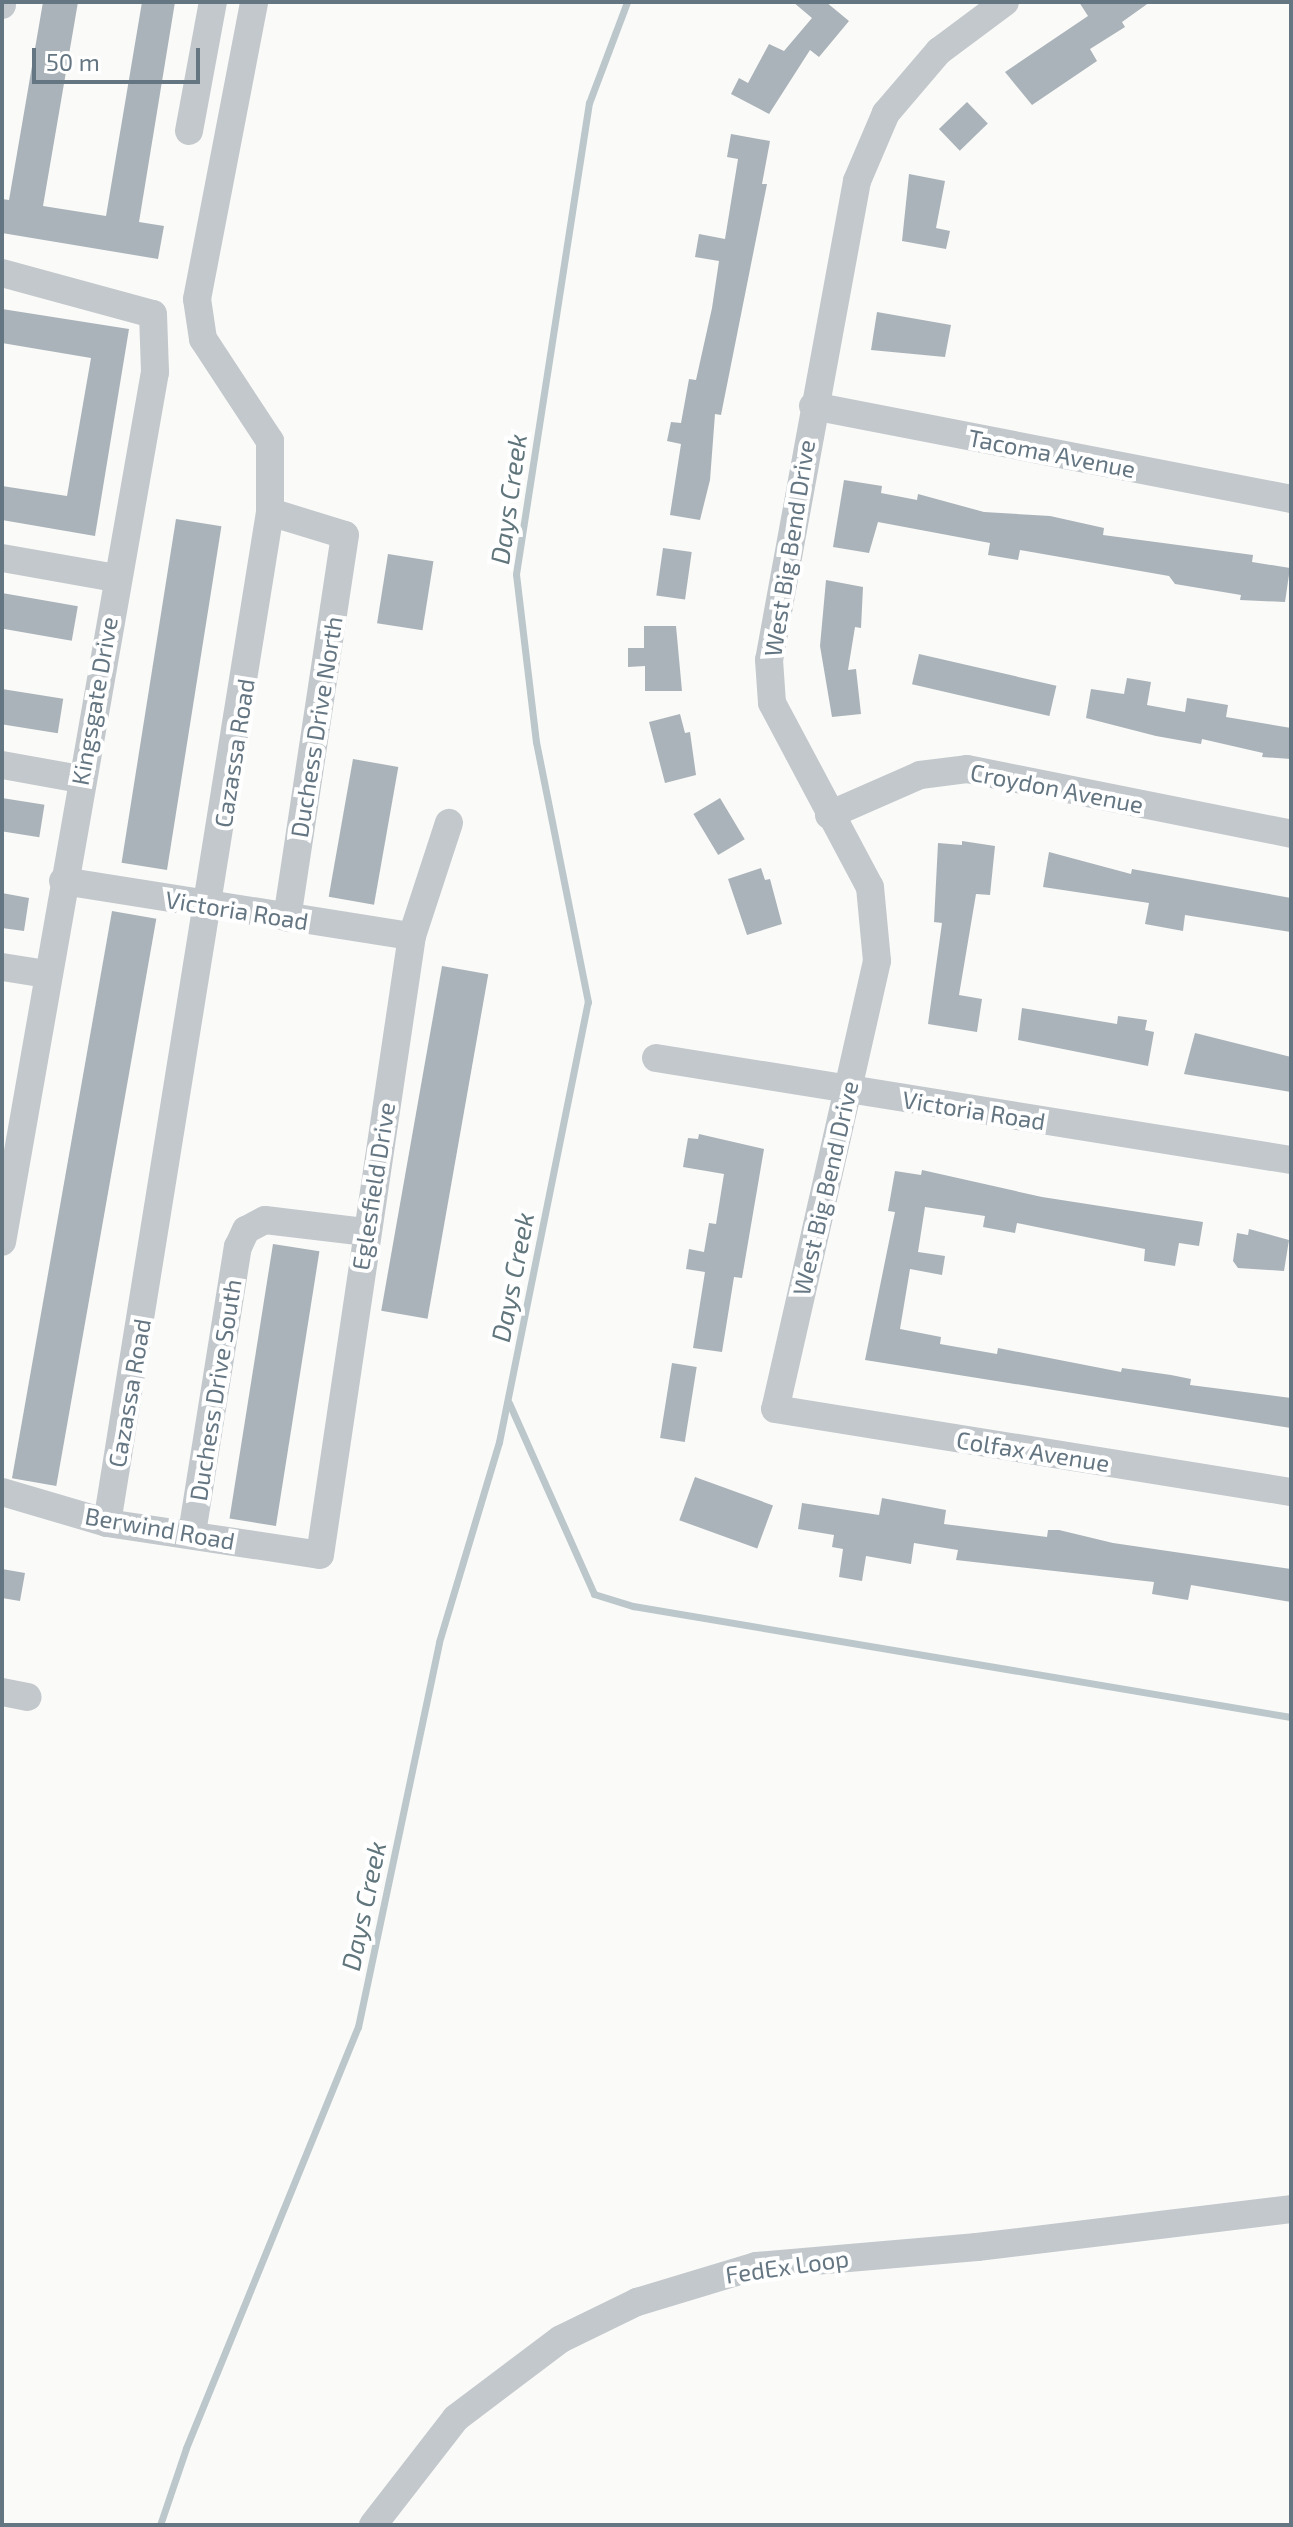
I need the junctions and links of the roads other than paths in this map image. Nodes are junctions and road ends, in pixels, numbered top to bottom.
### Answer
1 (213, 2) edge
2 (254, 2) edge
3 (1005, 2) edge
4 (189, 131) dead end
5 (2, 273) edge
6 (813, 406) junction
7 (1291, 499) edge
8 (270, 512) junction
9 (2, 558) edge
10 (116, 578) junction
11 (2, 765) edge
12 (80, 779) junction
13 (829, 815) junction
14 (449, 823) dead end
15 (1291, 834) edge
16 (63, 881) junction
17 (211, 906) junction
18 (287, 918) junction
19 (412, 936) junction
20 (2, 967) edge
21 (46, 974) junction
22 (656, 1058) dead end
23 (846, 1090) junction
24 (12, 1113) edge
25 (1291, 1160) edge
26 (366, 1232) junction
27 (2, 1242) edge
28 (775, 1409) joint
29 (2, 1492) edge
30 (1291, 1492) edge
31 (107, 1523) junction
32 (192, 1533) junction
33 (320, 1555) joint
34 (1291, 2209) edge
35 (373, 2525) edge

1 - 4 street
2 - 8 street, Cazassa Road
3 - 6 street, West Big Bend Drive
5 - 10 street, Kingsgate Drive
6 - 7 street, Tacoma Avenue
6 - 13 street, West Big Bend Drive
8 - 17 street, Cazassa Road
8 - 18 street, Duchess Drive North
9 - 10 street
10 - 12 street, Kingsgate Drive
11 - 12 street
12 - 16 street, Kingsgate Drive
13 - 15 street, Croydon Avenue
13 - 23 street, West Big Bend Drive
14 - 19 street, Eglesfield Drive
16 - 17 street, Victoria Road
16 - 21 street, Kingsgate Drive
17 - 18 street, Victoria Road
17 - 31 street, Cazassa Road
18 - 19 street, Victoria Road
19 - 26 street, Eglesfield Drive
20 - 21 street
21 - 24 street, Kingsgate Drive
22 - 23 street, Victoria Road
23 - 25 street, Victoria Road
23 - 28 street, West Big Bend Drive
24 - 27 street, Kingsgate Drive
26 - 32 street, Duchess Drive South
26 - 33 street, Eglesfield Drive
28 - 30 street, Colfax Avenue
29 - 31 street, Berwind Road
31 - 32 street, Berwind Road
32 - 33 street, Berwind Road
34 - 35 street, FedEx Loop

